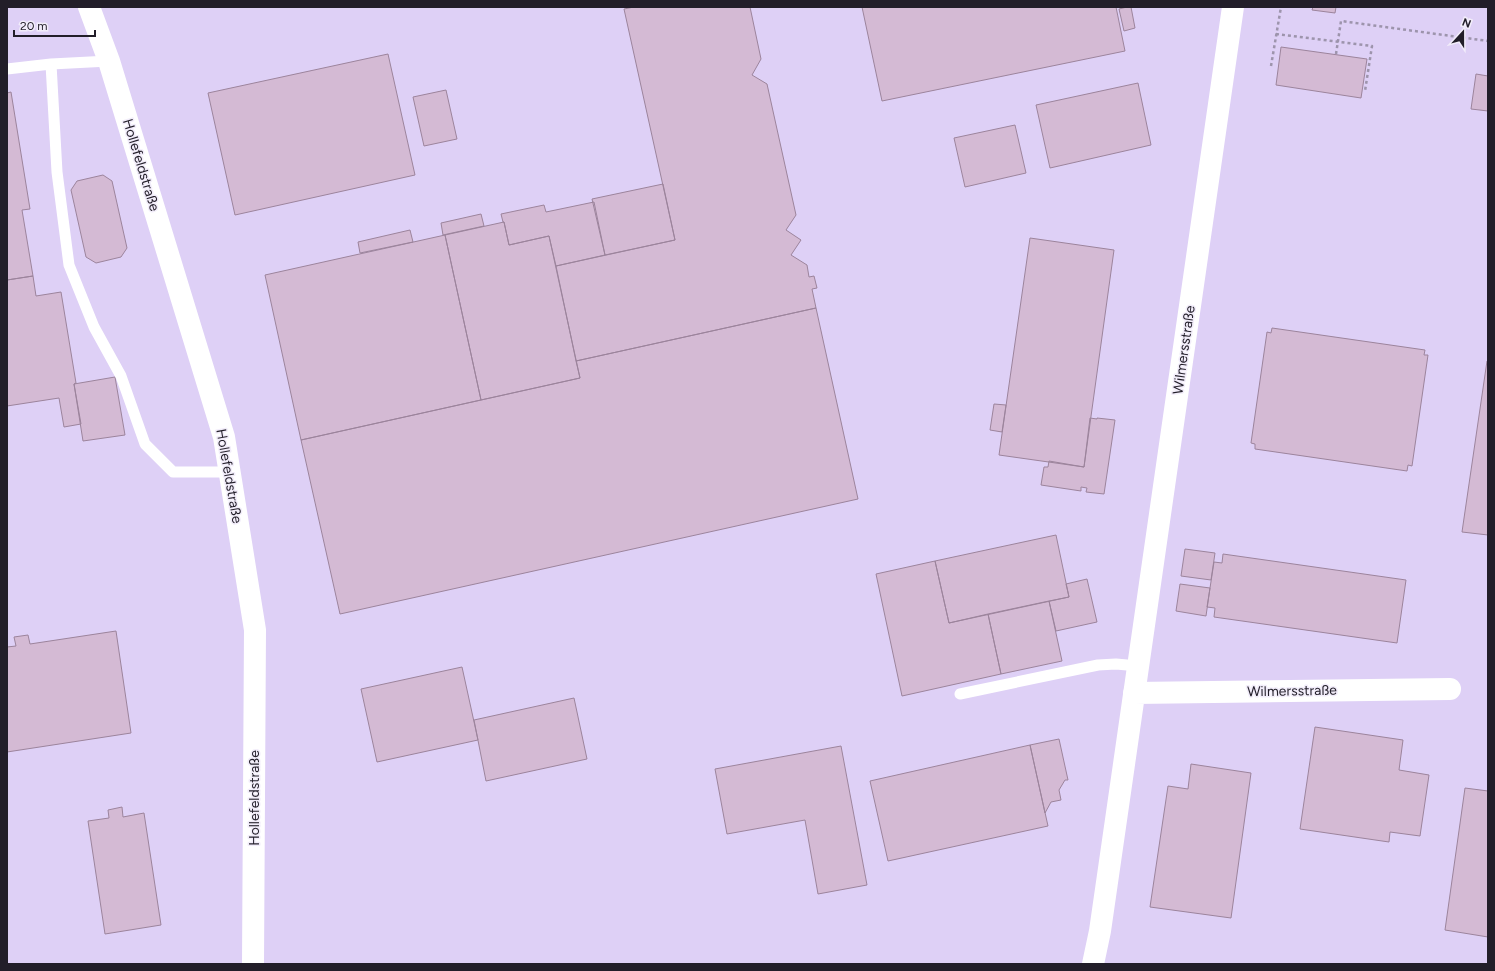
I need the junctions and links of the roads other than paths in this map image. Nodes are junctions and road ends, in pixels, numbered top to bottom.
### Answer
1 (89, 7) edge
2 (1233, 7) edge
3 (109, 61) junction
4 (51, 64) junction
5 (7, 69) edge
6 (230, 472) junction
7 (1138, 666) junction
8 (1450, 689) dead end
9 (1134, 693) junction
10 (960, 694) dead end
11 (253, 964) edge
12 (1093, 964) edge

1 - 3 street, Hollefeldstraße
2 - 7 street, Wilmersstraße
3 - 4 lane
3 - 6 street, Hollefeldstraße
4 - 5 lane
4 - 6 lane
6 - 11 street, Hollefeldstraße
7 - 9 street, Wilmersstraße
7 - 10 lane
8 - 9 street, Wilmersstraße
9 - 12 street, Wilmersstraße

